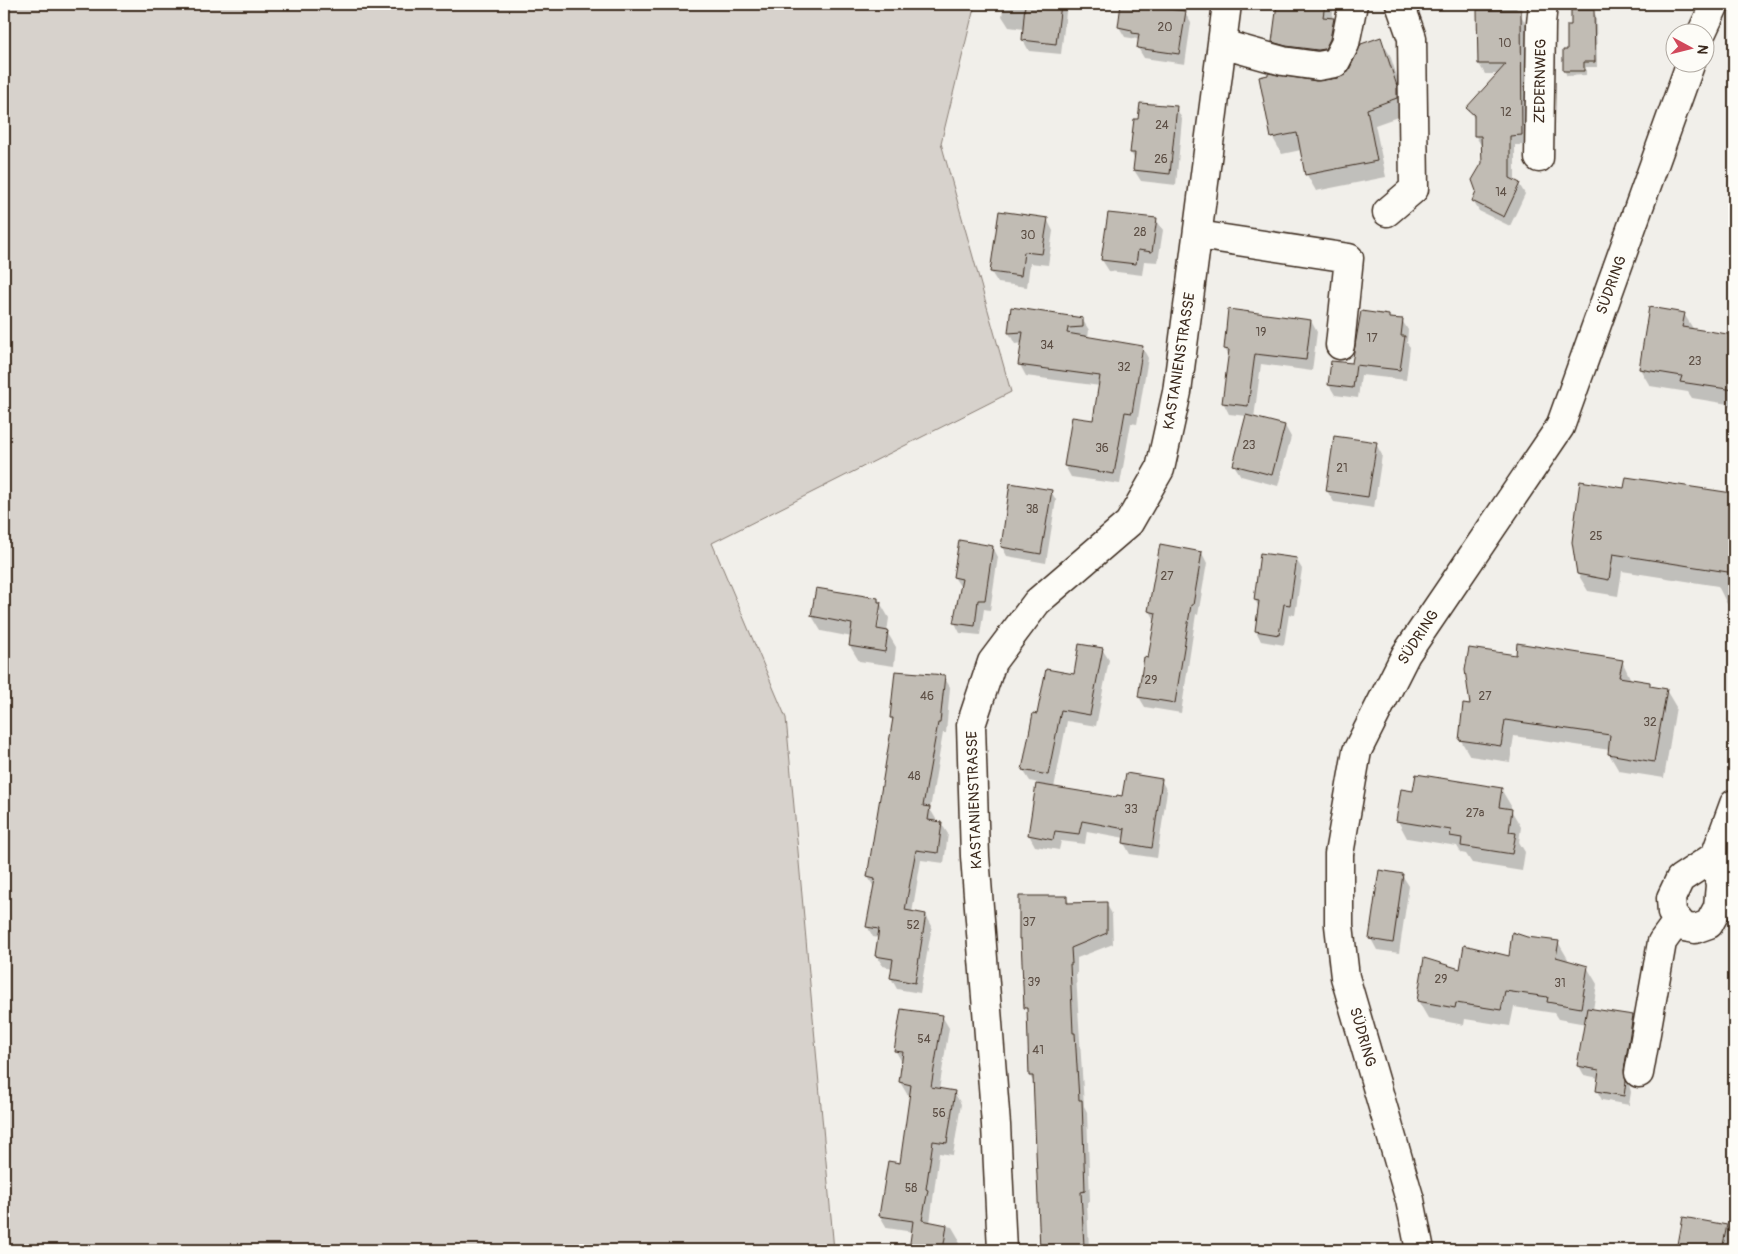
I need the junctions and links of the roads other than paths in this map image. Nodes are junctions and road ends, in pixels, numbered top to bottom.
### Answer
1 (1227, 4) edge
2 (1353, 4) edge
3 (1400, 4) edge
4 (1544, 4) edge
5 (1715, 4) edge
6 (1707, 22) edge
7 (1222, 44) junction
8 (1687, 72) edge
9 (1539, 158) dead end
10 (1386, 212) dead end
11 (1198, 235) junction
12 (1340, 345) dead end
13 (1734, 804) edge
14 (1715, 856) junction
15 (1678, 920) junction
16 (1639, 1073) dead end
17 (1002, 1250) edge
18 (1420, 1250) edge

1 - 7 street, KASTANIENSTRASSE
2 - 7 street
3 - 10 street
4 - 9 street, ZEDERNWEG
5 - 6 street
7 - 11 street, KASTANIENSTRASSE
8 - 18 street, SÜDRING
11 - 12 street
11 - 17 street, KASTANIENSTRASSE
13 - 14 street
14 - 15 street
14 - 15 street
15 - 16 street

